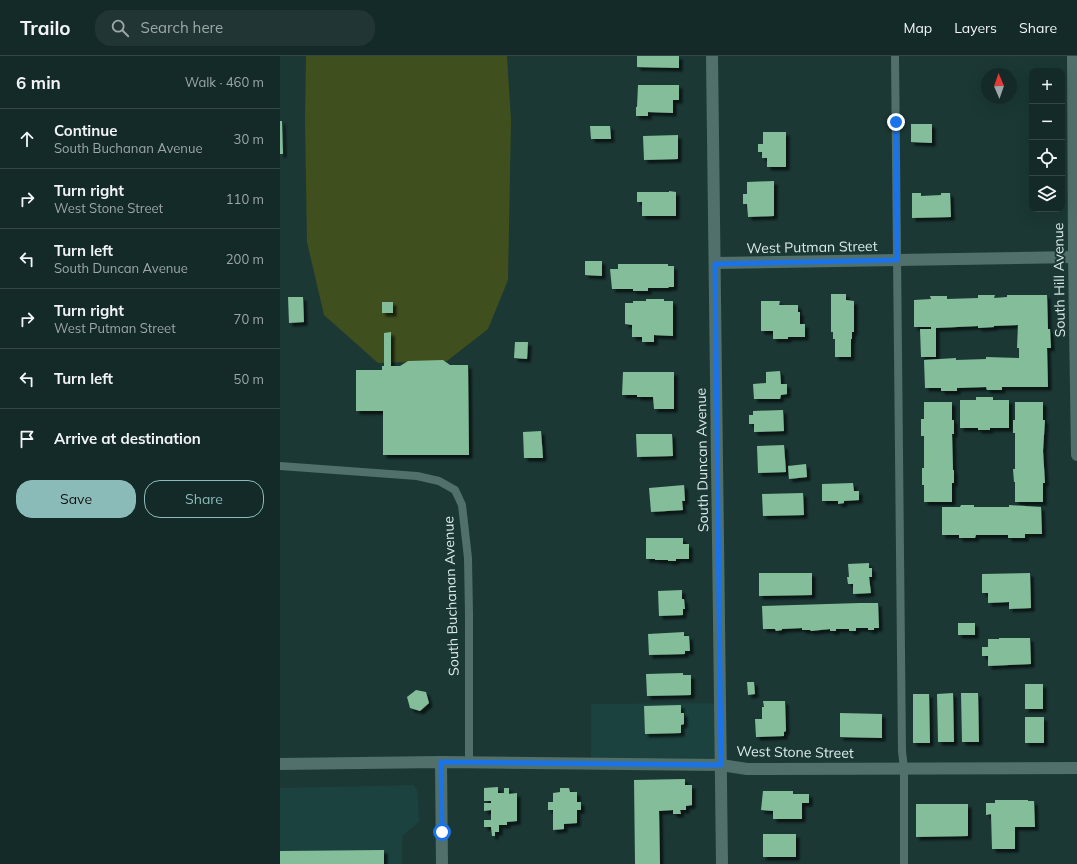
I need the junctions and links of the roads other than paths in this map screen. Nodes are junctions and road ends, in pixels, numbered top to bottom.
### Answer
1 (712, 56) edge
2 (895, 56) edge
3 (1072, 56) edge
4 (1075, 257) edge
5 (897, 260) junction
6 (715, 264) junction
7 (1077, 455) edge
8 (280, 466) edge
9 (441, 762) junction
10 (469, 762) junction
11 (280, 764) edge
12 (721, 765) junction
13 (1077, 768) edge
14 (904, 769) junction
15 (442, 864) edge
16 (722, 864) edge
17 (904, 864) edge

1 - 6 street, South Duncan Avenue
2 - 5 lane
3 - 4 street, South Hill Avenue
4 - 5 street, West Putman Street
4 - 7 street, South Hill Avenue
5 - 6 street, West Putman Street
5 - 14 lane
6 - 12 street, South Duncan Avenue
8 - 10 lane, South Buchanan Avenue
9 - 10 street, West Stone Street
9 - 11 street, West Stone Street
9 - 15 street
10 - 12 street, West Stone Street
12 - 14 street, West Stone Street
12 - 16 street, South Duncan Avenue
13 - 14 street, West Stone Street
14 - 17 lane

